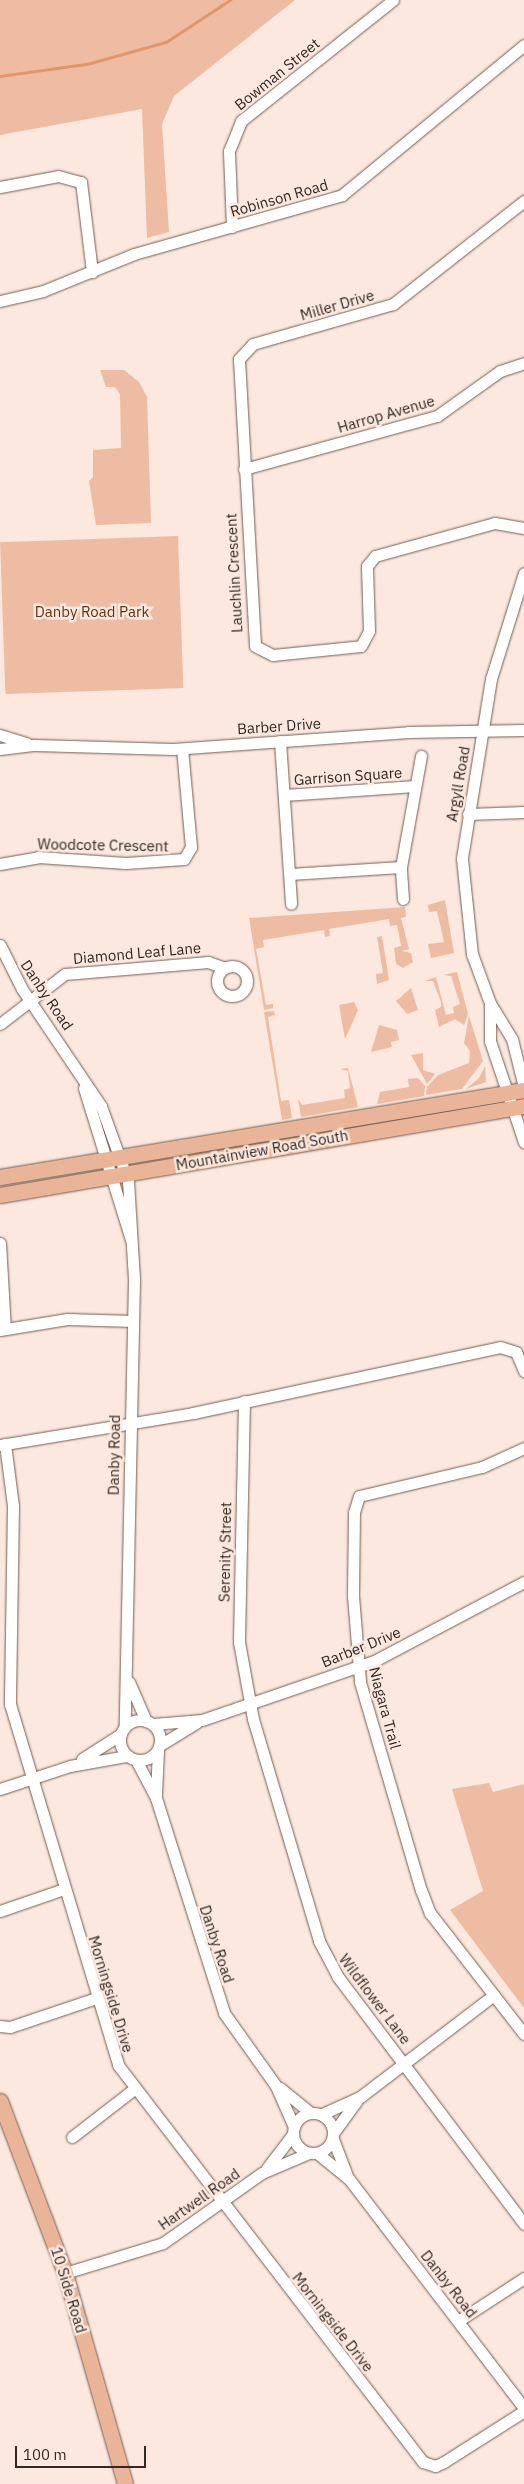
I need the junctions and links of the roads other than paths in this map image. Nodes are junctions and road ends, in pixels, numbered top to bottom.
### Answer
1 (392, 0) edge
2 (524, 45) edge
3 (0, 188) edge
4 (524, 201) edge
5 (232, 227) junction
6 (92, 272) junction
7 (0, 301) edge
8 (524, 363) edge
9 (244, 469) junction
10 (524, 528) edge
11 (524, 573) edge
12 (522, 585) edge
13 (482, 730) junction
14 (524, 730) edge
15 (0, 734) edge
16 (280, 741) junction
17 (35, 745) junction
18 (0, 748) edge
19 (182, 749) junction
20 (421, 756) dead end
21 (415, 786) junction
22 (284, 795) junction
23 (524, 812) edge
24 (468, 814) junction
25 (0, 864) edge
26 (401, 866) junction
27 (290, 874) junction
28 (403, 899) dead end
29 (291, 904) dead end
30 (0, 945) edge
31 (225, 968) dead end
32 (30, 1001) junction
33 (490, 1003) junction
34 (0, 1024) edge
35 (524, 1088) edge
36 (508, 1092) junction
37 (519, 1107) edge
38 (524, 1142) edge
39 (115, 1158) junction
40 (119, 1175) junction
41 (0, 1177) edge
42 (0, 1195) edge
43 (0, 1243) edge
44 (133, 1321) junction
45 (3, 1329) edge
46 (524, 1371) edge
47 (244, 1402) junction
48 (130, 1423) junction
49 (3, 1444) edge
50 (524, 1448) edge
51 (5, 1569) edge
52 (524, 1582) edge
53 (358, 1666) junction
54 (126, 1669) junction
55 (4, 1680) edge
56 (249, 1703) junction
57 (202, 1720) junction
58 (150, 1722) junction
59 (123, 1731) junction
60 (159, 1747) junction
61 (131, 1758) junction
62 (70, 1766) junction
63 (32, 1779) junction
64 (0, 1789) edge
65 (156, 1798) junction
66 (64, 1889) junction
67 (0, 1911) edge
68 (494, 1994) junction
69 (96, 1998) junction
70 (0, 2026) edge
71 (524, 2034) edge
72 (404, 2063) junction
73 (276, 2086) junction
74 (134, 2089) junction
75 (360, 2097) junction
76 (0, 2100) edge
77 (316, 2113) junction
78 (293, 2130) junction
79 (333, 2135) junction
80 (72, 2136) dead end
81 (313, 2153) junction
82 (262, 2173) junction
83 (349, 2179) junction
84 (222, 2203) junction
85 (524, 2224) edge
86 (65, 2273) junction
87 (524, 2278) edge
88 (458, 2321) junction
89 (524, 2410) edge
90 (125, 2484) edge

1 - 5 street, Bowman Street
2 - 5 street, Robinson Road
3 - 6 street
4 - 9 street, Miller Drive
5 - 6 street, Robinson Road
6 - 7 street, Robinson Road
8 - 9 street, Harrop Avenue
9 - 10 street, Lauchlin Crescent
11 - 12 street, Argyll Road
12 - 13 street, Argyll Road
13 - 14 street, Barber Drive
13 - 16 street, Barber Drive
13 - 24 street, Argyll Road
15 - 17 street, Barber Drive
16 - 19 street, Barber Drive
16 - 22 street, Garrison Square
17 - 18 street, Barber Drive
17 - 19 street, Barber Drive
19 - 25 street, Woodcote Crescent
20 - 21 street, Garrison Square
21 - 22 street, Garrison Square
21 - 26 street, Garrison Square
22 - 27 street, Garrison Square
23 - 24 street
24 - 33 street, Argyll Road
26 - 27 street
26 - 28 street, Garrison Square
27 - 29 street, Garrison Square
30 - 32 street, Danby Road
31 - 32 street, Diamond Leaf Lane
32 - 34 street, Diamond Leaf Lane
32 - 39 street, Danby Road
33 - 35 street, Argyll Road
33 - 36 street, Argyll Road
35 - 36 main road, Mountainview Road South
36 - 37 street, Argyll Road
36 - 39 main road, Mountainview Road South
37 - 38 street, Argyll Road
37 - 40 main road, Mountainview Road South
39 - 40 street, Danby Road
39 - 41 main road, Mountainview Road South
40 - 42 main road, Mountainview Road South
40 - 44 street, Danby Road
43 - 45 street
44 - 45 street
44 - 48 street, Danby Road
46 - 47 street
47 - 48 street
47 - 56 street, Serenity Street
48 - 49 street
48 - 54 street, Danby Road
49 - 51 street, Morningside Drive
50 - 53 street, Niagara Trail
51 - 55 street, Morningside Drive
52 - 53 street, Barber Drive
53 - 56 street, Barber Drive
53 - 68 street, Niagara Trail
54 - 58 street, Danby Road
54 - 59 street, Danby Road
55 - 63 street, Morningside Drive
56 - 57 street, Barber Drive
56 - 72 street, Wildflower Lane
57 - 58 street, Barber Drive
57 - 60 street, Barber Drive
58 - 59 street, Barber Drive
58 - 60 street, Danby Road
59 - 61 street, Danby Road
59 - 62 street
60 - 61 street, Barber Drive
60 - 65 street, Danby Road
61 - 62 street
61 - 65 street, Danby Road
62 - 63 street
63 - 64 street
63 - 66 street, Morningside Drive
65 - 73 street, Danby Road
66 - 67 street
66 - 69 street, Morningside Drive
68 - 71 street, Niagara Trail
68 - 72 street
69 - 70 street
69 - 74 street, Morningside Drive
72 - 75 street
72 - 85 street, Wildflower Lane
73 - 77 street, Danby Road
73 - 78 street, Danby Road
74 - 80 street
74 - 84 street, Morningside Drive
75 - 77 street
75 - 79 street
76 - 86 main road, 10 Side Road
77 - 78 street, Hartwell Road
77 - 79 street, Danby Road
78 - 81 street, Danby Road
78 - 82 street, Hartwell Road
79 - 81 street, Hartwell Road
79 - 83 street, Danby Road
81 - 82 street, Hartwell Road
81 - 83 street, Danby Road
82 - 84 street, Hartwell Road
83 - 88 street, Danby Road
84 - 86 street, Hartwell Road
84 - 89 street, Morningside Drive
86 - 90 main road, 10 Side Road
87 - 88 street
88 - 89 street, Danby Road

